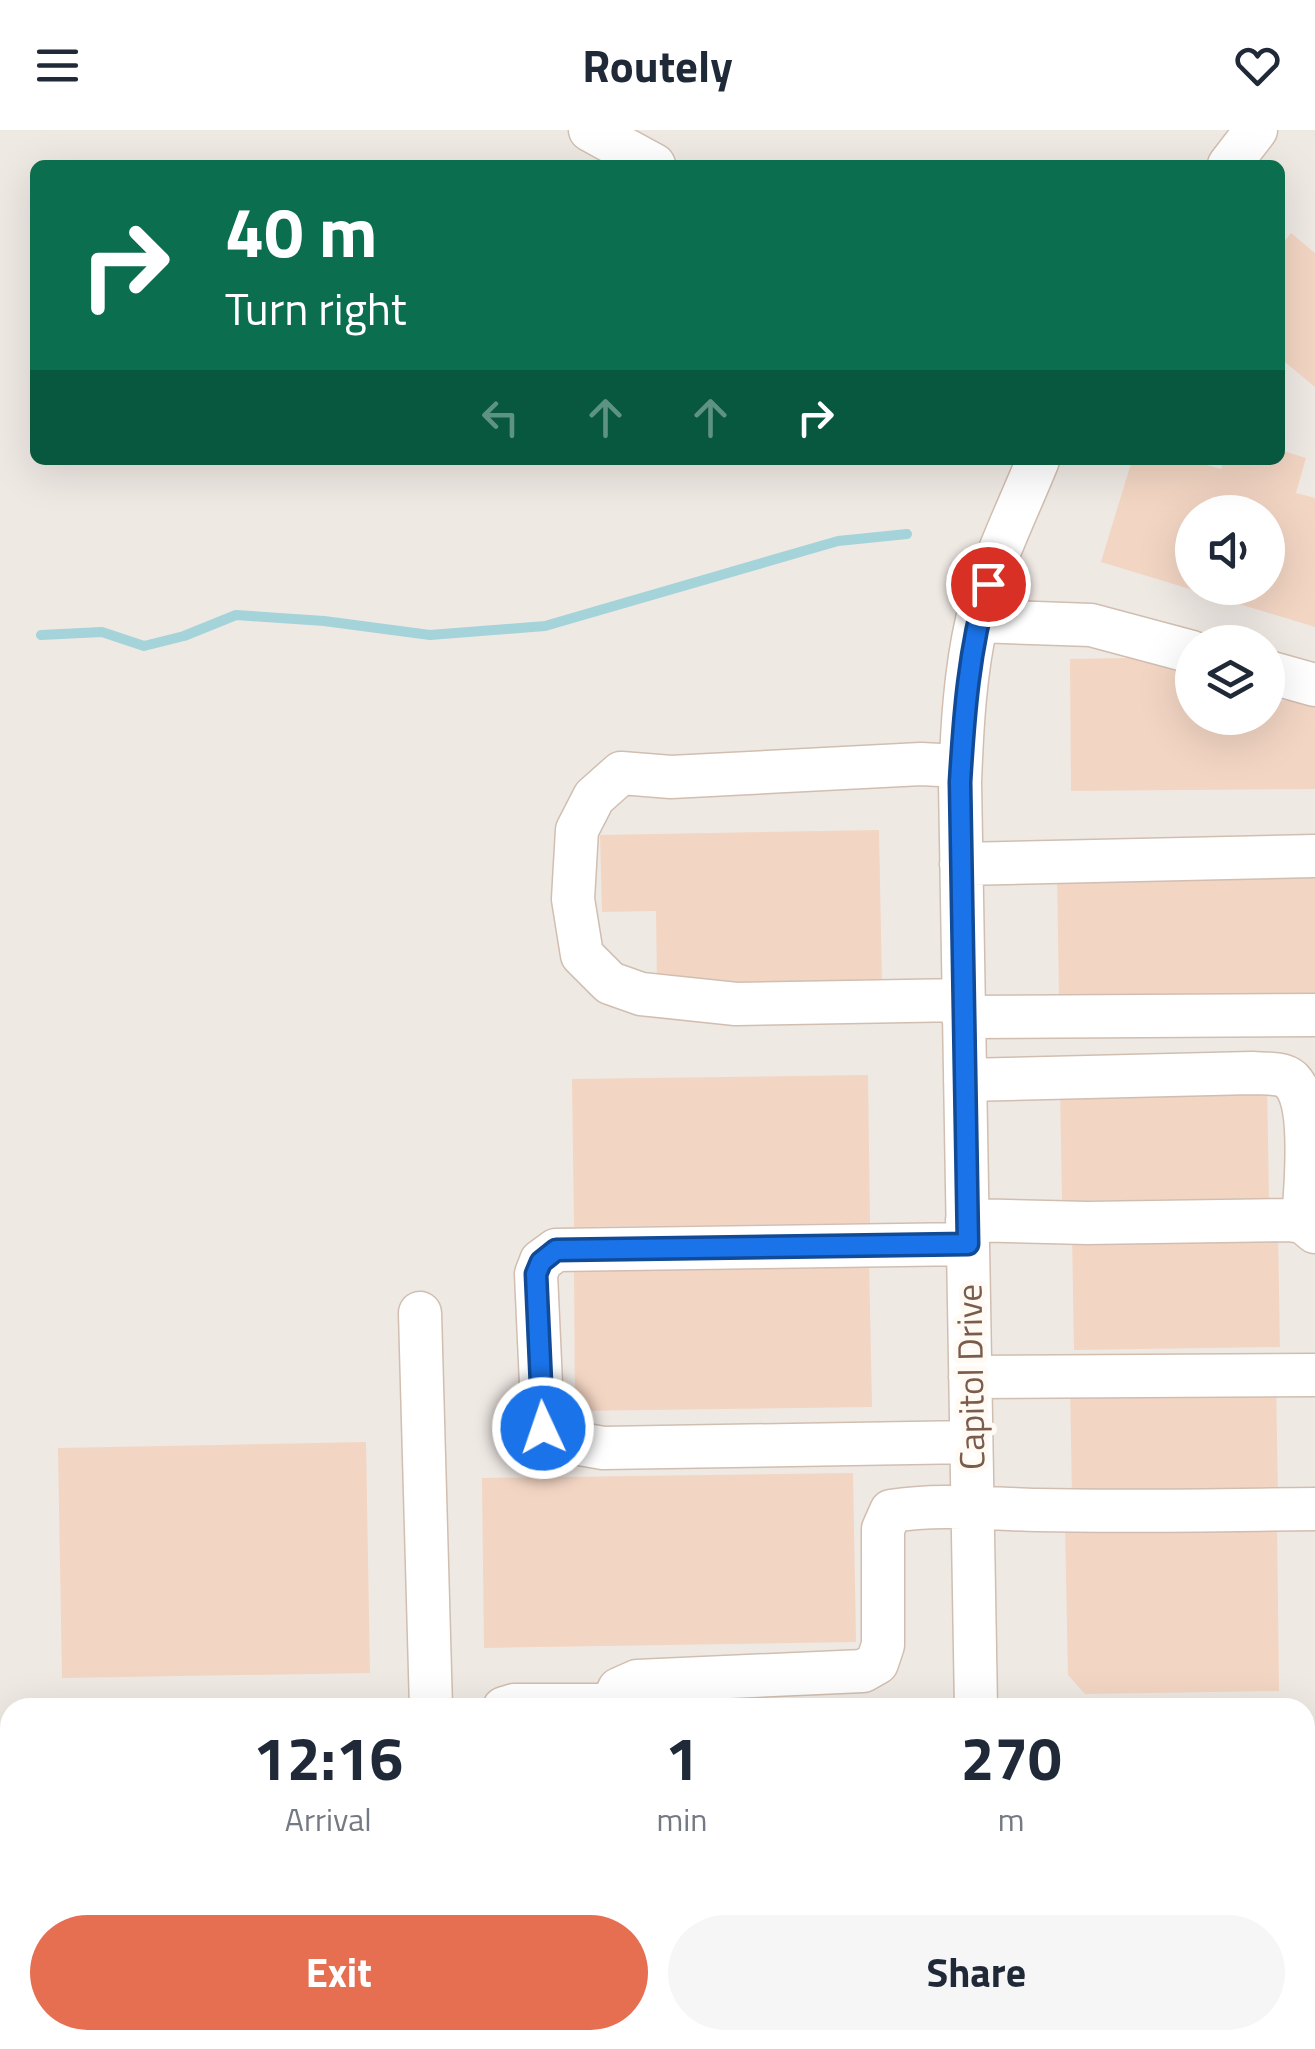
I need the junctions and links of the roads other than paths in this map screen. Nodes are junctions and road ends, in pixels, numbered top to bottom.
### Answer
1 (590, 130) edge
2 (1256, 130) edge
3 (645, 160) edge
4 (1233, 160) edge
5 (1036, 465) edge
6 (977, 622) junction
7 (1175, 648) edge
8 (1285, 677) edge
9 (1315, 685) edge
10 (960, 766) junction
11 (1315, 856) edge
12 (961, 864) junction
13 (963, 1008) junction
14 (1315, 1015) edge
15 (964, 1080) junction
16 (1309, 1227) edge
17 (968, 1232) junction
18 (420, 1313) dead end
19 (1315, 1375) edge
20 (970, 1377) junction
21 (971, 1442) junction
22 (972, 1506) junction
23 (1315, 1510) edge
24 (432, 1698) edge
25 (614, 1698) edge
26 (976, 1698) edge

1 - 3 street
2 - 4 street
5 - 6 street, Capitol Drive
6 - 7 street
6 - 10 street, Capitol Drive
8 - 9 street
10 - 12 street, Capitol Drive
10 - 13 street
11 - 12 street
12 - 13 street, Capitol Drive
13 - 14 street
13 - 15 street, Capitol Drive
15 - 16 street
15 - 17 street, Capitol Drive
16 - 17 street
17 - 20 street, Capitol Drive
17 - 21 street
18 - 24 street
19 - 20 street
20 - 21 street, Capitol Drive
21 - 22 street, Capitol Drive
22 - 23 street
22 - 25 street
22 - 26 street, Capitol Drive

